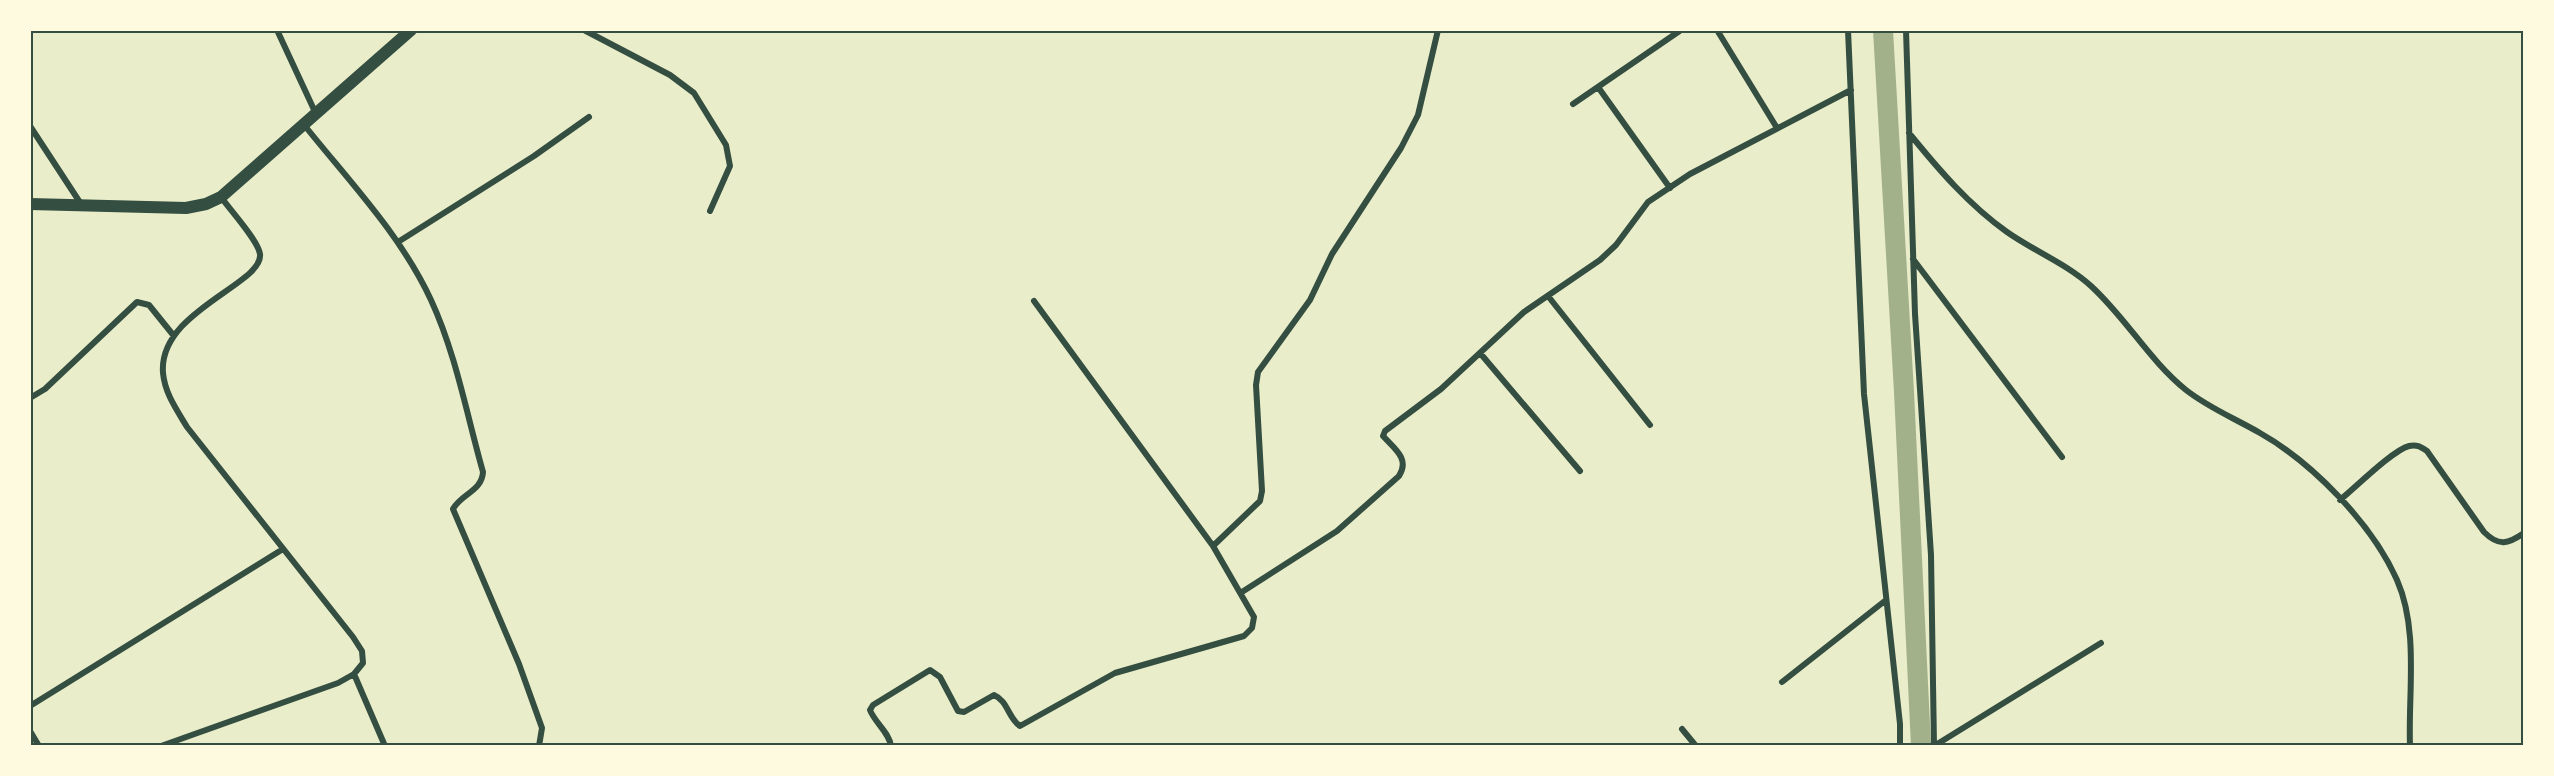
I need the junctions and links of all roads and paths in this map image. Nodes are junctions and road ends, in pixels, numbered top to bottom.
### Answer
1 (277, 30) edge
2 (411, 30) edge
3 (584, 30) edge
4 (1438, 30) edge
5 (1681, 30) edge
6 (1717, 30) edge
7 (1848, 30) edge
8 (1906, 30) edge
9 (1598, 87) junction
10 (1851, 90) junction
11 (1573, 104) dead end
12 (316, 116) junction
13 (589, 117) dead end
14 (30, 126) edge
15 (305, 126) junction
16 (1777, 128) junction
17 (1909, 133) junction
18 (1670, 188) junction
19 (221, 198) junction
20 (30, 204) edge
21 (81, 205) junction
22 (710, 211) dead end
23 (398, 242) junction
24 (1913, 259) junction
25 (1548, 296) junction
26 (1034, 301) dead end
27 (174, 336) junction
28 (1480, 352) junction
29 (30, 398) edge
30 (1650, 425) dead end
31 (2062, 457) dead end
32 (1580, 471) dead end
33 (2340, 500) junction
34 (2524, 533) edge
35 (1213, 546) junction
36 (283, 549) junction
37 (1242, 592) junction
38 (1886, 600) junction
39 (2101, 643) dead end
40 (354, 674) junction
41 (1782, 682) dead end
42 (30, 706) edge
43 (1682, 729) dead end
44 (30, 731) edge
45 (39, 746) edge
46 (160, 746) edge
47 (385, 746) edge
48 (538, 746) edge
49 (891, 746) edge
50 (1696, 746) edge
51 (1900, 746) edge
52 (1934, 746) edge
53 (2410, 746) edge

1 - 12 street
2 - 12 main road
3 - 22 street
4 - 35 street
5 - 9 street
6 - 16 street
7 - 10 street
8 - 17 street
9 - 11 street
9 - 18 street
10 - 16 street
10 - 38 street
12 - 15 main road
13 - 23 street
14 - 21 street
15 - 19 main road
15 - 23 street
16 - 18 street
17 - 24 street
17 - 33 street
18 - 25 street
19 - 21 main road
19 - 27 street
20 - 21 main road
23 - 48 street
24 - 31 street
24 - 52 street
25 - 28 street
25 - 30 street
26 - 35 street
27 - 29 street
27 - 36 street
28 - 32 street
28 - 37 street
33 - 34 street
33 - 53 street
35 - 37 street
36 - 40 street
36 - 42 street
37 - 49 street
38 - 41 street
38 - 51 street
39 - 52 street
40 - 46 street
40 - 47 street
43 - 50 street
44 - 45 street

